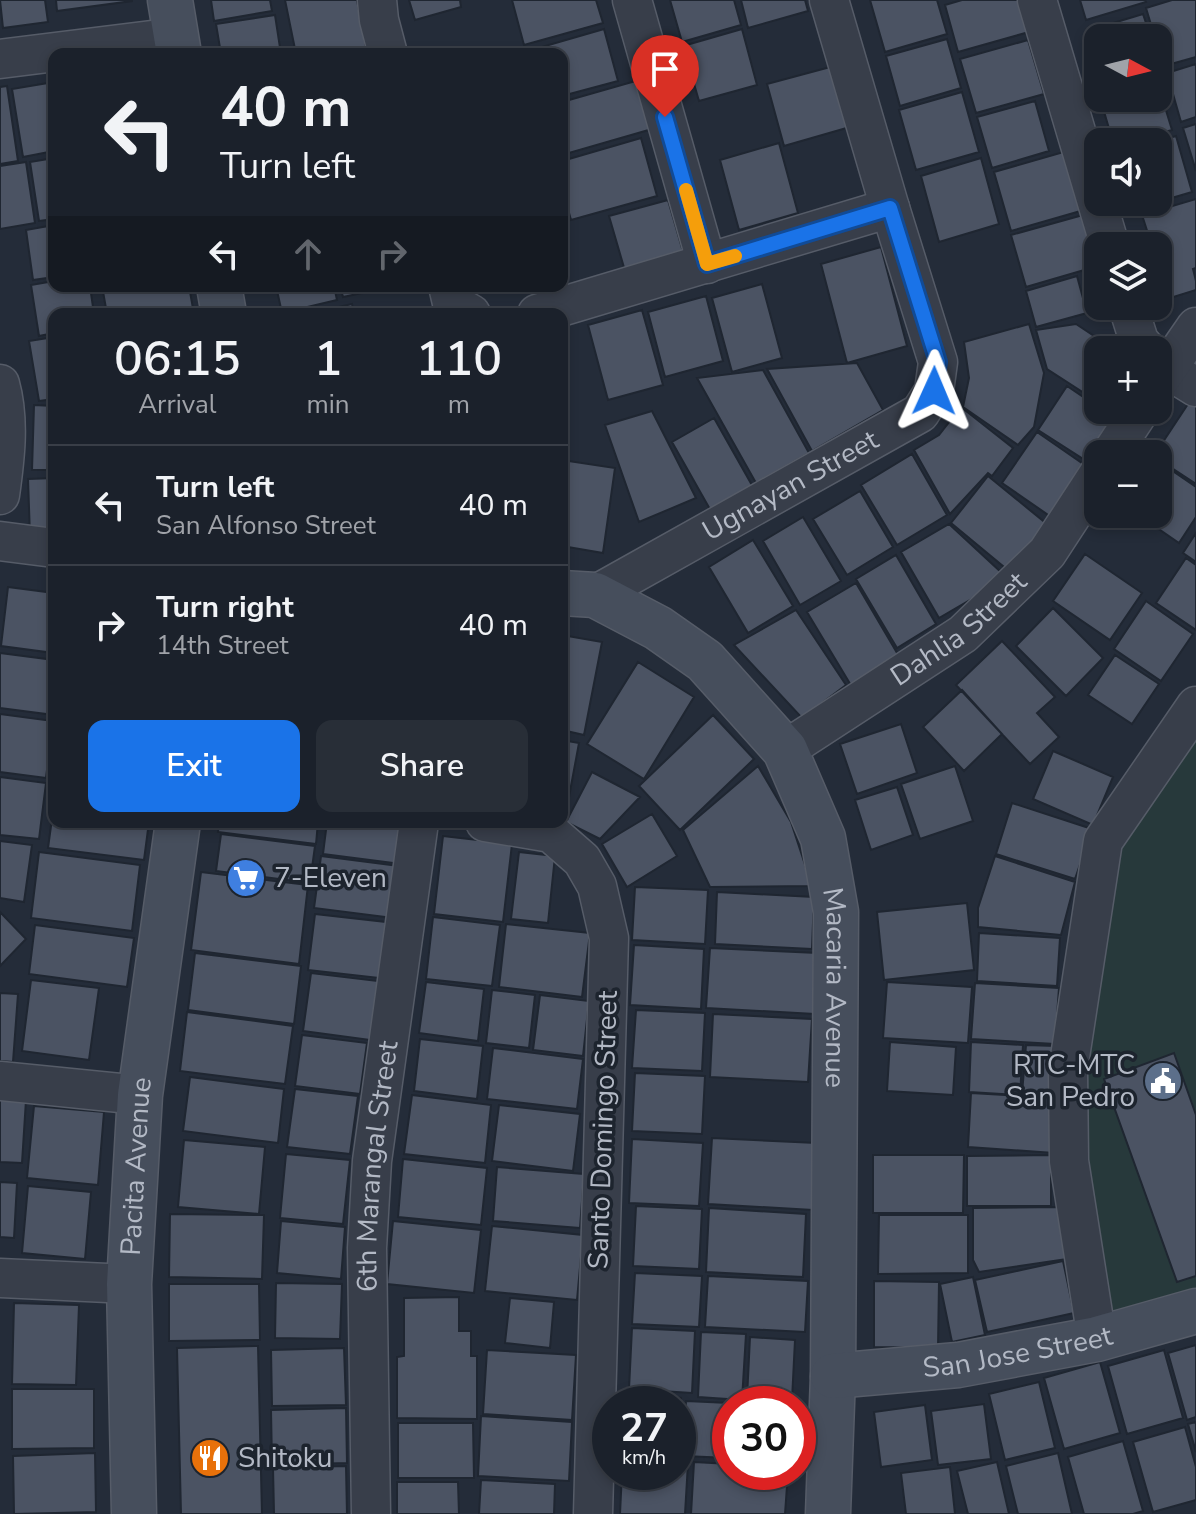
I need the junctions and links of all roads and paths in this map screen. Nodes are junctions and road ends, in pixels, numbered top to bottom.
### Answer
1 (377, 0) edge
2 (632, 0) edge
3 (829, 0) edge
4 (1037, 0) edge
5 (175, 30) edge
6 (66, 48) edge
7 (386, 48) edge
8 (48, 51) edge
9 (0, 59) edge
10 (890, 208) junction
11 (1106, 232) edge
12 (707, 264) junction
13 (449, 292) edge
14 (461, 308) edge
15 (557, 308) edge
16 (1196, 327) edge
17 (1172, 360) edge
18 (0, 384) edge
19 (3, 456) edge
20 (0, 495) edge
21 (1084, 496) edge
22 (0, 541) edge
23 (48, 547) edge
24 (579, 594) edge
25 (1196, 706) edge
26 (785, 750) junction
27 (177, 828) edge
28 (418, 828) edge
29 (521, 828) edge
30 (0, 1081) edge
31 (140, 1095) junction
32 (0, 1278) edge
33 (129, 1284) junction
34 (1196, 1311) edge
35 (1097, 1339) junction
36 (833, 1376) junction
37 (134, 1514) edge
38 (371, 1514) edge
39 (593, 1514) edge
40 (828, 1514) edge

1 - 7 street
2 - 12 street
3 - 10 street, Ugnayan Street
4 - 11 street
5 - 6 street
8 - 9 street
10 - 12 street
10 - 24 street, Ugnayan Street
12 - 15 street
13 - 14 street
16 - 17 street
18 - 19 street
19 - 20 street
21 - 26 street, Dahlia Street
22 - 23 street
24 - 26 street, Macaria Avenue
25 - 35 street
26 - 36 street, Macaria Avenue
27 - 31 street, Pacita Avenue
28 - 38 street, 6th Marangal Street
29 - 39 street, Santo Domingo Street
30 - 31 street
31 - 33 street, Pacita Avenue
32 - 33 street
33 - 37 street, Pacita Avenue
34 - 35 street, San Jose Street
35 - 36 street, San Jose Street
36 - 40 street, Macaria Avenue

